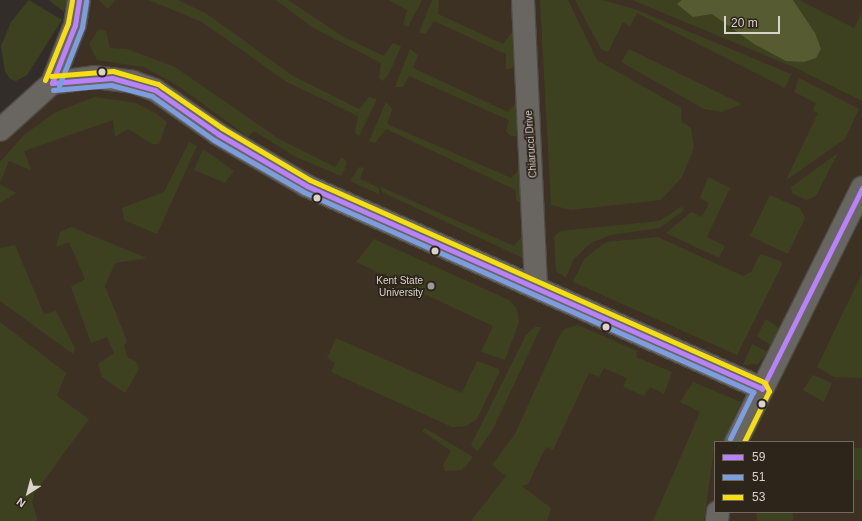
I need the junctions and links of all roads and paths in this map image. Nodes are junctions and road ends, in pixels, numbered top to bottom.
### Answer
1 (79, 0) edge
2 (523, 0) edge
3 (52, 83) junction
4 (0, 130) edge
5 (862, 188) edge
6 (536, 288) junction
7 (762, 390) junction
8 (736, 441) edge

1 - 3 street
2 - 6 street, Chiarucci Drive
3 - 4 street
3 - 6 street
5 - 7 street
6 - 7 street
7 - 8 street

